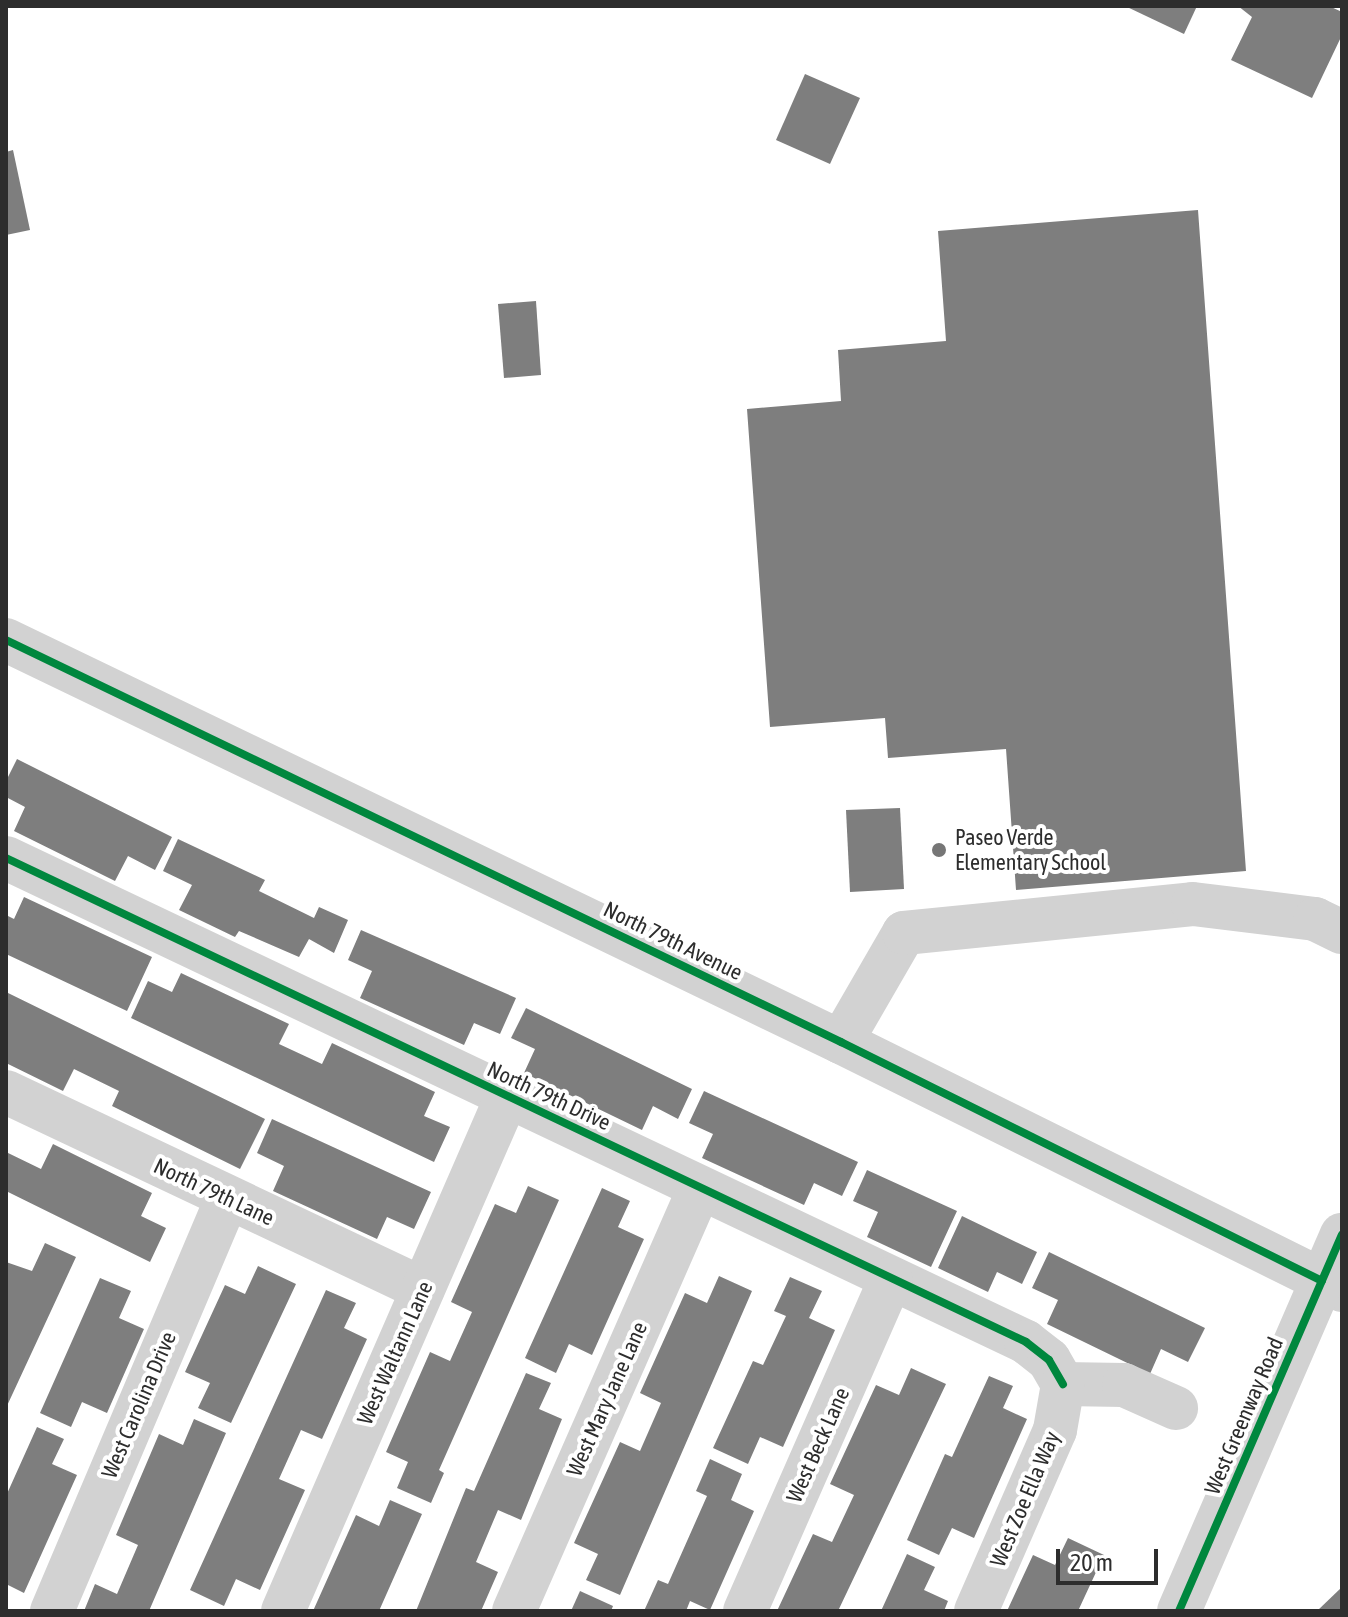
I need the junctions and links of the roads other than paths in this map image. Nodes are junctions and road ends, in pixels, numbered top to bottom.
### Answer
1 (6, 640) edge
2 (6, 858) edge
3 (1342, 932) edge
4 (841, 1042) junction
5 (6, 1092) edge
6 (507, 1096) junction
7 (700, 1188) junction
8 (227, 1198) junction
9 (1342, 1235) edge
10 (891, 1279) junction
11 (1332, 1286) edge
12 (423, 1289) junction
13 (1063, 1384) junction
14 (1176, 1408) dead end
15 (52, 1611) edge
16 (283, 1611) edge
17 (514, 1611) edge
18 (745, 1611) edge
19 (976, 1611) edge
20 (1179, 1611) edge

1 - 4 street, North 79th Avenue
2 - 6 street, North 79th Drive
3 - 4 street
4 - 11 street, North 79th Avenue
5 - 8 street, North 79th Lane
6 - 7 street, North 79th Drive
6 - 12 street, West Waltann Lane
7 - 10 street, North 79th Drive
7 - 17 street, West Mary Jane Lane
8 - 12 street, North 79th Lane
8 - 15 street, West Carolina Drive
9 - 11 street, West Greenway Road
10 - 13 street, North 79th Drive
10 - 18 street, West Beck Lane
11 - 20 street, West Greenway Road
12 - 16 street, West Waltann Lane
13 - 14 street
13 - 19 street, West Zoe Ella Way

